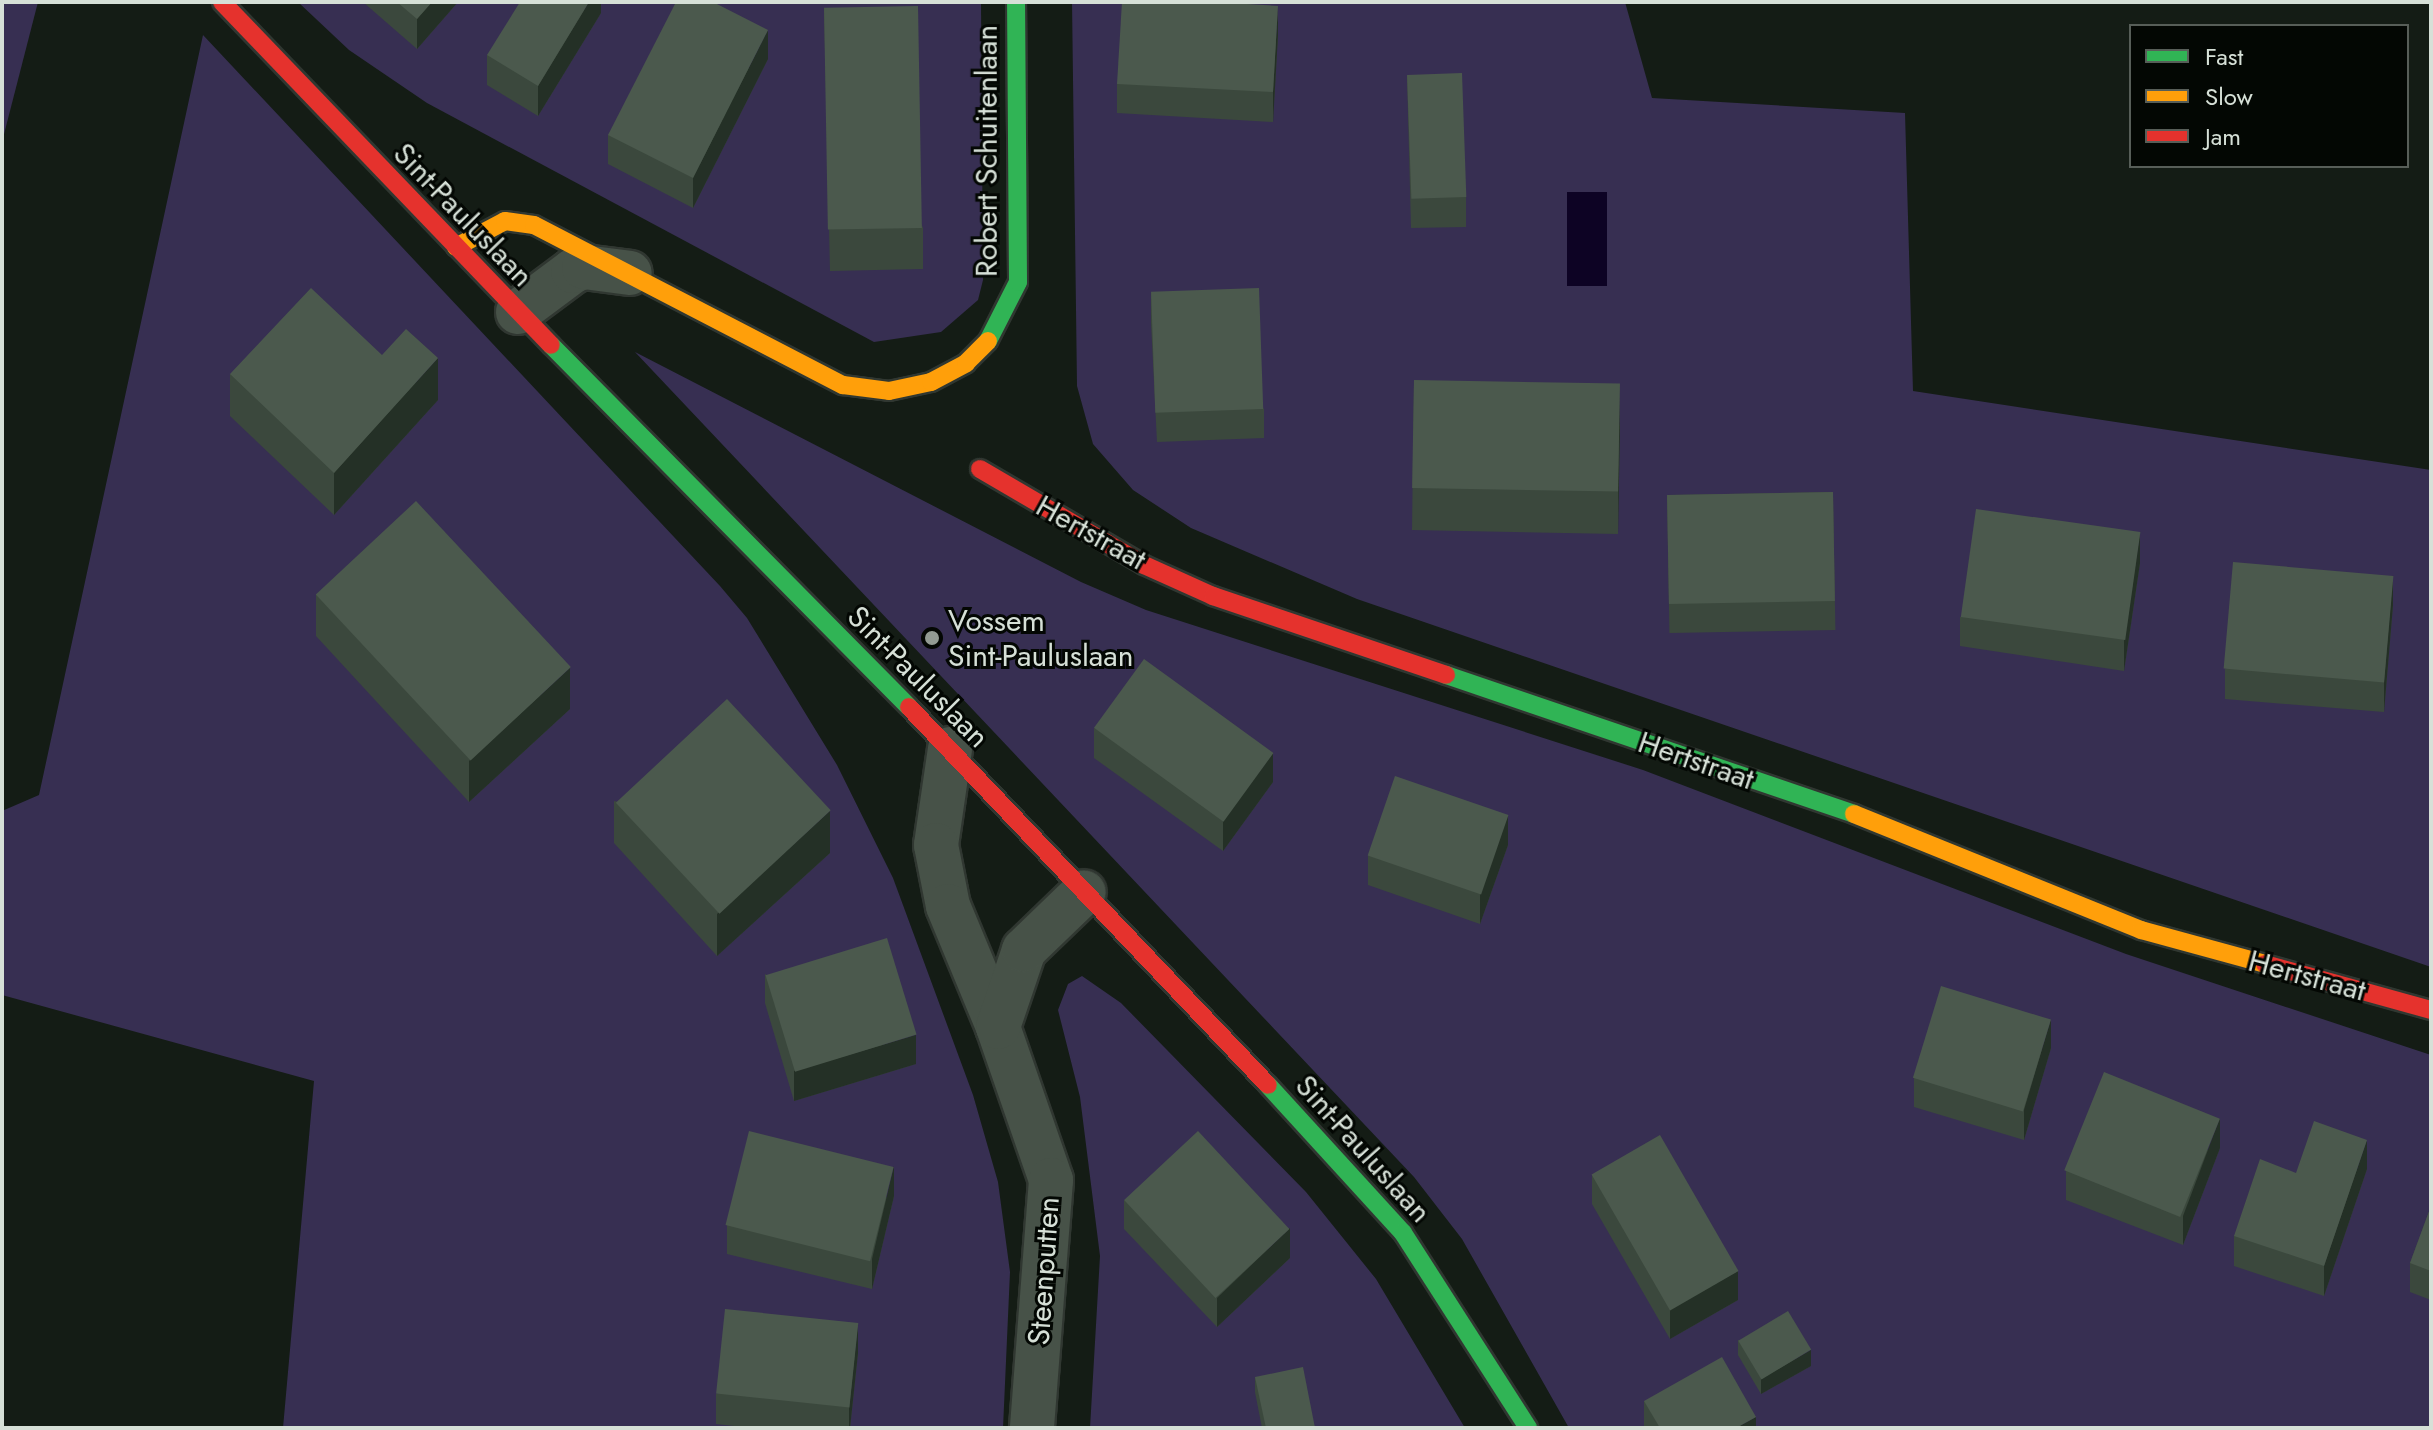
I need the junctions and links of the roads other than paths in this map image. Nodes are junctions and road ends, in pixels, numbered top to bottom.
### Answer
1 (222, 2) edge
2 (1016, 2) edge
3 (456, 247) junction
4 (630, 273) junction
5 (518, 312) junction
6 (980, 469) dead end
7 (950, 749) junction
8 (1084, 892) junction
9 (2431, 1010) edge
10 (998, 1027) junction
11 (1032, 1428) edge
12 (1528, 1428) edge

1 - 3 street, Sint-Pauluslaan
2 - 4 street, Robert Schuitenlaan
3 - 4 street
3 - 5 street, Sint-Pauluslaan
4 - 5 street
5 - 7 street, Sint-Pauluslaan
6 - 9 street, Hertstraat
7 - 8 street, Sint-Pauluslaan
7 - 10 street, Steenputten
8 - 10 street
8 - 12 street, Sint-Pauluslaan
10 - 11 street, Steenputten

